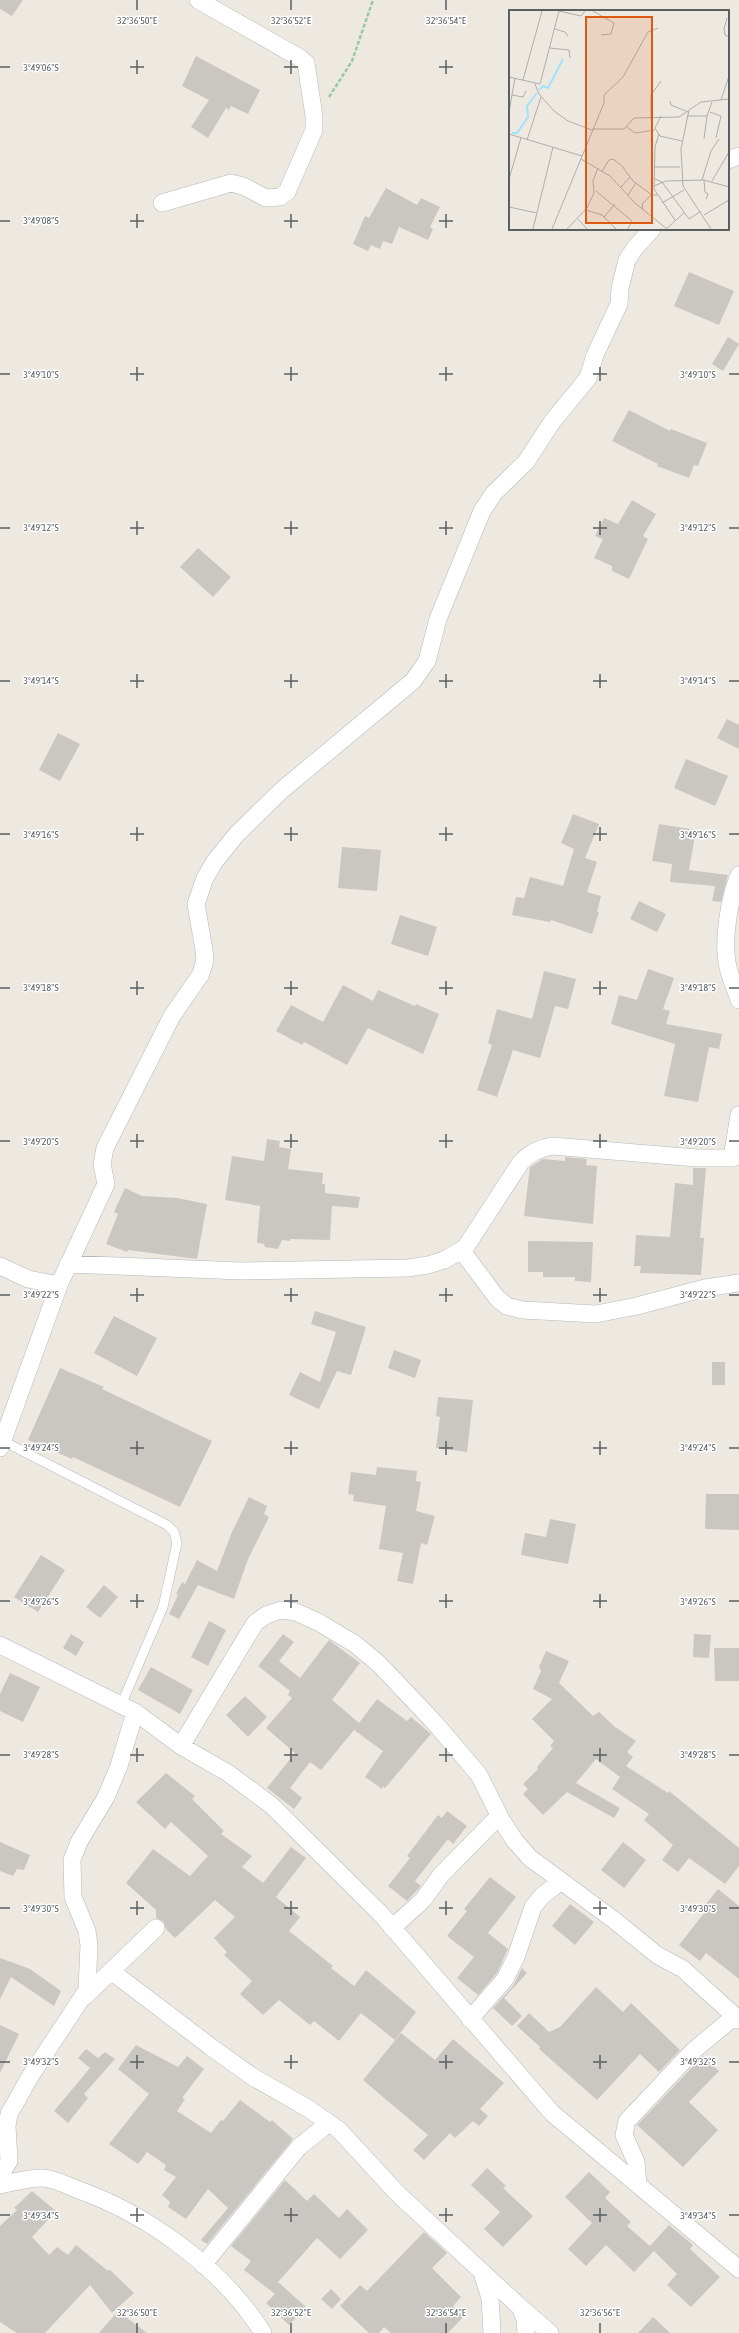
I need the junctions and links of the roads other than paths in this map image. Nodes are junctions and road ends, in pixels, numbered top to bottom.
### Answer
1 (198, 0) edge
2 (739, 156) edge
3 (729, 160) edge
4 (162, 203) dead end
5 (651, 230) edge
6 (739, 875) edge
7 (739, 1000) edge
8 (739, 1115) edge
9 (736, 1156) edge
10 (462, 1251) junction
11 (68, 1264) junction
12 (0, 1266) edge
13 (739, 1283) edge
14 (60, 1285) junction
15 (1, 1445) edge
16 (0, 1645) edge
17 (128, 1708) junction
18 (182, 1746) junction
19 (499, 1816) junction
20 (560, 1882) junction
21 (156, 1928) dead end
22 (392, 1928) junction
23 (111, 1971) junction
24 (84, 1997) junction
25 (737, 2018) edge
26 (470, 2019) junction
27 (329, 2123) junction
28 (0, 2176) edge
29 (0, 2185) edge
30 (638, 2185) junction
31 (203, 2265) junction
32 (739, 2269) edge
33 (482, 2272) junction
34 (520, 2308) junction
35 (263, 2333) edge
36 (492, 2333) edge
37 (526, 2333) edge
38 (550, 2333) edge

1 - 4 street
2 - 3 street
5 - 11 street
6 - 7 street
8 - 9 street
9 - 10 street
10 - 11 street
10 - 13 street
11 - 14 street
12 - 14 street
14 - 15 street
15 - 17 lane
16 - 17 street
17 - 18 street
17 - 24 street
18 - 19 street
18 - 22 street
19 - 20 street
19 - 22 street
20 - 25 street
20 - 26 street
21 - 23 street
22 - 26 street
23 - 24 street
23 - 27 street
24 - 28 street
25 - 30 street
26 - 30 street
27 - 31 street
27 - 33 street
29 - 31 street
30 - 32 street
31 - 35 street
33 - 34 street
33 - 36 street
34 - 37 street
34 - 38 street

